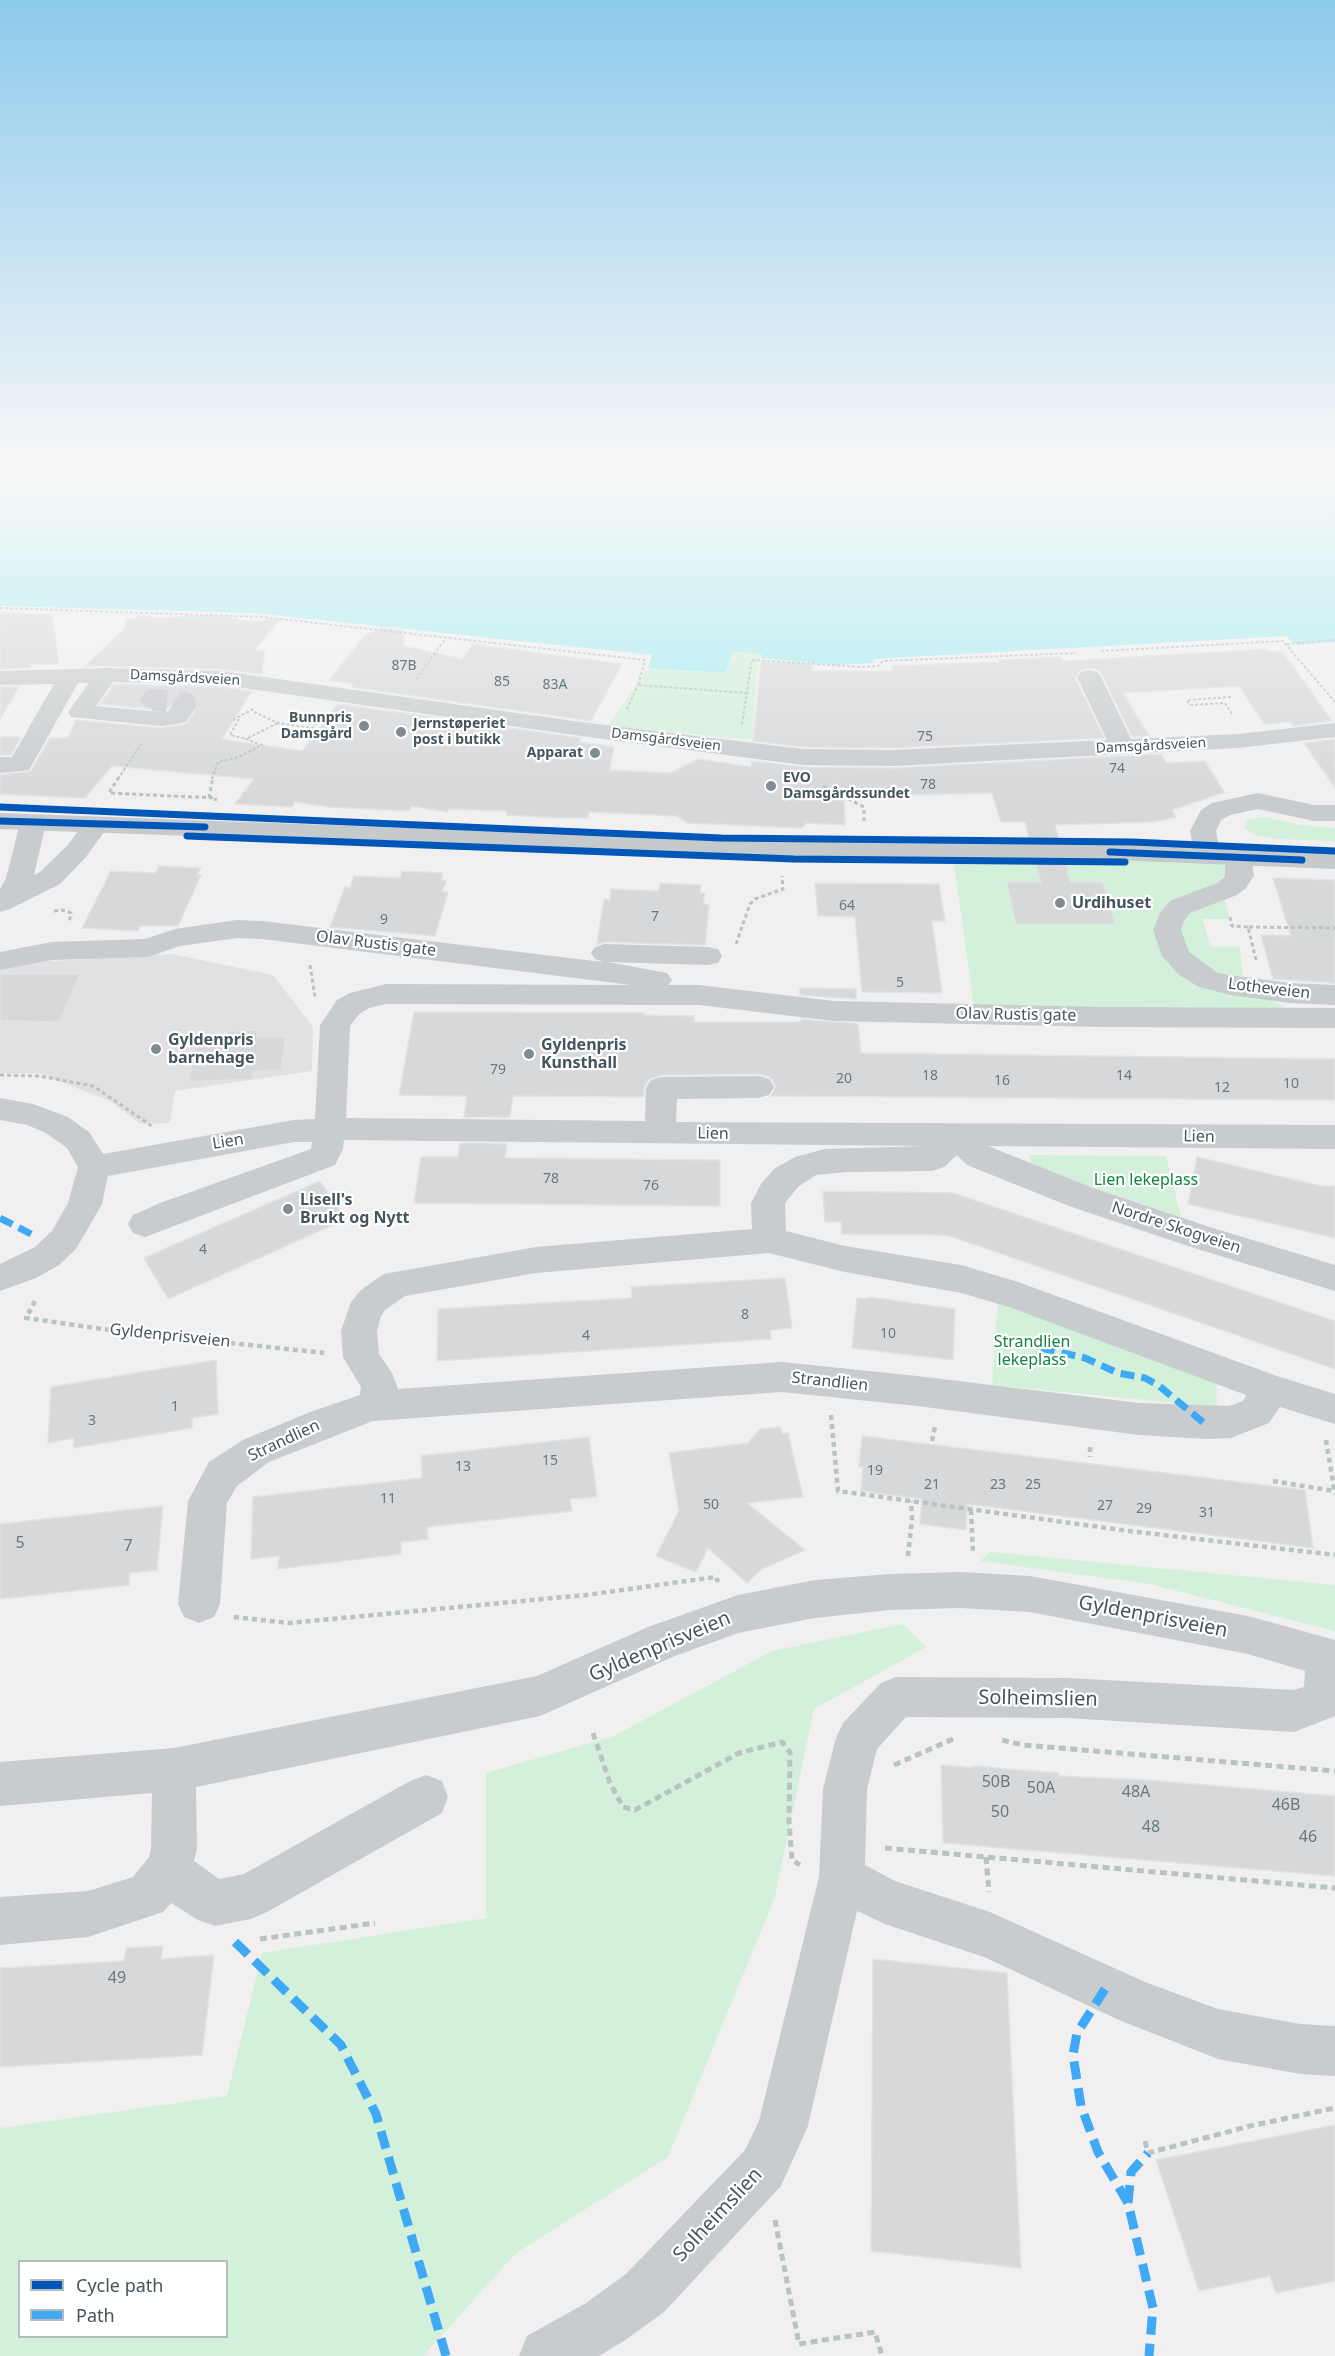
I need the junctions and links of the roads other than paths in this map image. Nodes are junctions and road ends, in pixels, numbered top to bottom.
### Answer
1 (106, 675) junction
2 (70, 676) junction
3 (1089, 677) dead end
4 (0, 678) edge
5 (181, 710) tunnel mouth
6 (1335, 730) edge
7 (1123, 747) junction
8 (0, 765) edge
9 (1335, 813) edge
10 (0, 821) edge
11 (33, 823) junction
12 (96, 825) junction
13 (1208, 856) junction
14 (1238, 857) junction
15 (1335, 861) edge
16 (4, 901) edge
17 (471, 955) junction
18 (708, 956) dead end
19 (0, 962) edge
20 (699, 995) junction
21 (1335, 995) edge
22 (1335, 1018) edge
23 (758, 1087) dead end
24 (0, 1109) edge
25 (330, 1129) junction
26 (660, 1133) junction
27 (958, 1136) junction
28 (1335, 1137) edge
29 (94, 1167) junction
30 (145, 1224) dead end
31 (769, 1240) junction
32 (0, 1278) edge
33 (1335, 1278) edge
34 (1271, 1389) junction
35 (373, 1406) junction
36 (1335, 1409) edge
37 (199, 1604) road end
38 (1331, 1659) edge
39 (174, 1770) junction
40 (0, 1784) edge
41 (426, 1797) dead end
42 (863, 1852) junction
43 (169, 1869) junction
44 (0, 1921) edge
45 (1335, 2051) edge
46 (547, 2356) edge

1 - 2 street, Damsgårdsveien
1 - 5 street
1 - 7 street, Damsgårdsveien
2 - 4 street, Damsgårdsveien
2 - 8 street
3 - 7 street
6 - 7 street, Damsgårdsveien
9 - 13 street
10 - 11 main road
11 - 12 main road
11 - 16 street
12 - 13 main road
12 - 16 street
13 - 14 main road
14 - 15 main road
14 - 21 street, Lotheveien
17 - 18 street
17 - 19 street, Olav Rustis gate
17 - 20 street, Olav Rustis gate
20 - 22 street, Olav Rustis gate
20 - 25 street, Olav Rustis gate
23 - 26 street
24 - 29 street
25 - 26 street, Lien
25 - 29 street, Lien
25 - 30 street
26 - 27 street, Lien
27 - 28 street, Lien
27 - 31 street
27 - 33 street, Nordre Skogveien
29 - 32 street
31 - 34 street
31 - 35 street
34 - 35 street, Strandlien
34 - 36 street
35 - 37 street, Strandlien
38 - 39 street, Gyldenprisveien
38 - 42 street, Solheimslien
39 - 40 street, Gyldenprisveien
39 - 43 street
41 - 43 street
42 - 45 street
42 - 46 street, Solheimslien
43 - 44 street

